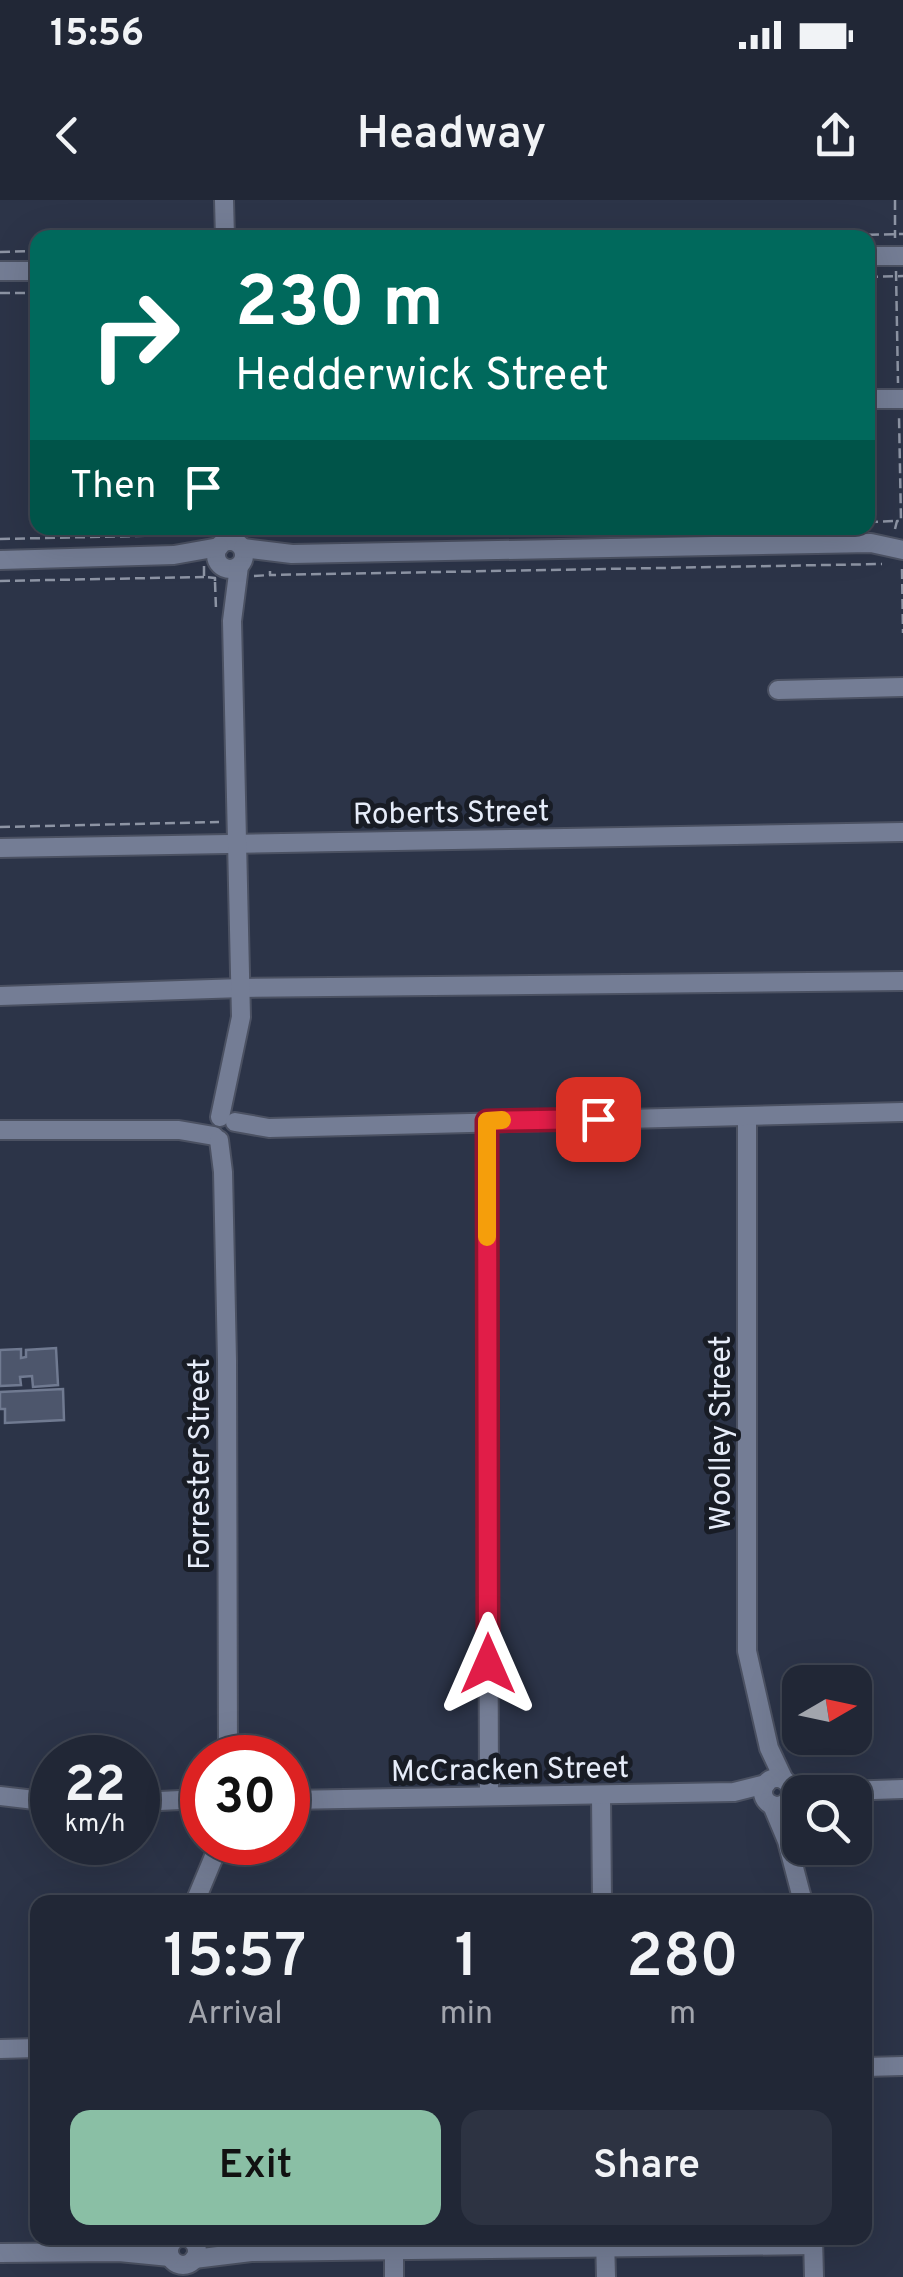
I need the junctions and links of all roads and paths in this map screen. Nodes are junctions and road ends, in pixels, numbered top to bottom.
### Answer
1 (224, 200) edge
2 (894, 200) edge
3 (224, 230) edge
4 (875, 234) edge
5 (895, 234) junction
6 (903, 234) edge
7 (0, 252) edge
8 (30, 252) edge
9 (899, 256) edge
10 (30, 271) edge
11 (0, 272) edge
12 (875, 276) edge
13 (896, 276) junction
14 (903, 276) edge
15 (0, 293) edge
16 (30, 293) edge
17 (875, 399) edge
18 (901, 399) edge
19 (875, 525) edge
20 (189, 535) dead end
21 (900, 535) edge
22 (0, 539) edge
23 (233, 546) edge
24 (0, 560) edge
25 (204, 578) dead end
26 (0, 581) edge
27 (903, 633) edge
28 (903, 686) edge
29 (778, 690) dead end
30 (220, 822) dead end
31 (0, 827) edge
32 (903, 832) edge
33 (236, 843) junction
34 (0, 848) edge
35 (903, 981) edge
36 (242, 988) junction
37 (0, 996) edge
38 (903, 1112) edge
39 (747, 1116) junction
40 (487, 1121) junction
41 (225, 1129) junction
42 (0, 1130) edge
43 (228, 1735) edge
44 (903, 1789) edge
45 (872, 1790) edge
46 (780, 1792) edge
47 (601, 1795) junction
48 (5, 1796) edge
49 (489, 1796) junction
50 (30, 1799) edge
51 (310, 1800) edge
52 (210, 1865) edge
53 (198, 1895) edge
54 (602, 1895) edge
55 (800, 1895) edge
56 (30, 2048) edge
57 (0, 2049) edge
58 (903, 2066) edge
59 (872, 2067) edge
60 (545, 2245) edge
61 (605, 2245) edge
62 (813, 2245) edge
63 (394, 2250) junction
64 (0, 2253) edge
65 (182, 2253) edge
66 (394, 2277) edge
67 (606, 2277) edge
68 (814, 2277) edge

1 - 3 street
2 - 5 path
4 - 5 path
5 - 6 path
5 - 9 path
7 - 8 path
9 - 13 path
10 - 11 street
12 - 13 path
13 - 14 path
13 - 18 path
15 - 16 path
17 - 18 street
18 - 21 path
19 - 21 path
20 - 22 path
21 - 23 street
21 - 27 path
23 - 24 street
23 - 33 street, Forrester Street
25 - 26 path
28 - 29 street
30 - 31 path
32 - 33 street, Roberts Street
33 - 34 street, Roberts Street
33 - 36 street, Forrester Street
35 - 36 street
36 - 37 street
36 - 41 street, Forrester Street
38 - 39 street
39 - 40 street
39 - 46 street, Woolley Street
40 - 41 street
40 - 49 street
41 - 42 street
41 - 43 street, Forrester Street
44 - 45 street, McCracken Street
46 - 47 street, McCracken Street
46 - 55 street, Woolley Street
47 - 49 street, McCracken Street
47 - 54 street
48 - 50 street
49 - 51 street, McCracken Street
52 - 53 street
56 - 57 street
58 - 59 street
60 - 63 street
61 - 67 street
62 - 68 street
63 - 65 street
63 - 66 street
64 - 65 street

